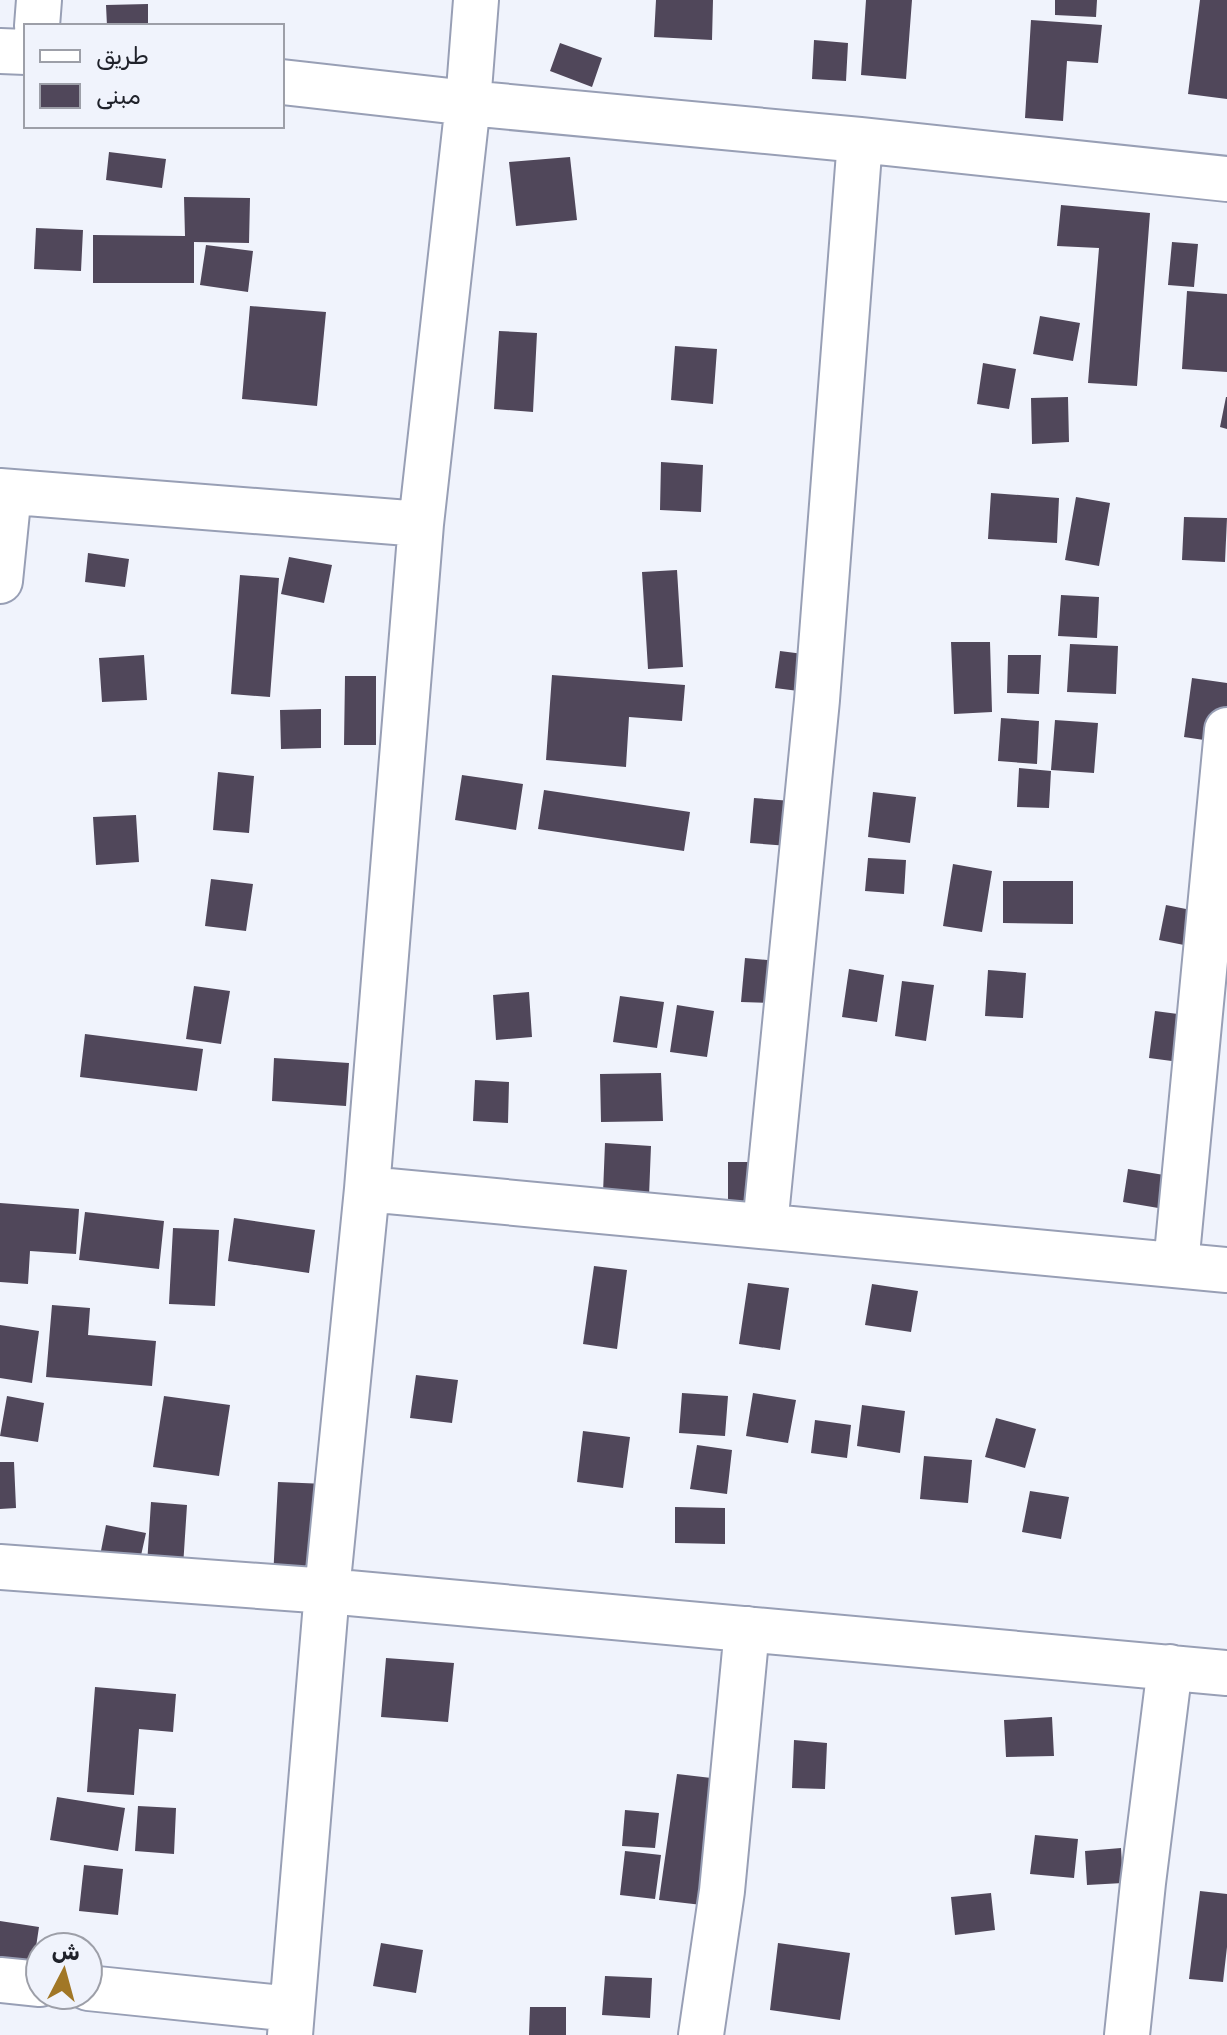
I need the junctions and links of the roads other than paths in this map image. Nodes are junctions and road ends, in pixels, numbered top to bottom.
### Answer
1 (39, 0) edge
2 (476, 0) edge
3 (37, 24) edge
4 (0, 51) edge
5 (24, 52) edge
6 (284, 82) edge
7 (468, 103) junction
8 (860, 140) junction
9 (1227, 179) edge
10 (5, 492) edge
11 (421, 524) junction
12 (0, 581) edge
13 (1227, 730) edge
14 (367, 1189) junction
15 (765, 1226) junction
16 (1176, 1265) junction
17 (1227, 1270) edge
18 (0, 1567) edge
19 (327, 1591) junction
20 (747, 1629) junction
21 (1170, 1667) junction
22 (1227, 1673) edge
23 (0, 1980) edge
24 (24, 1982) edge
25 (104, 1991) edge
26 (291, 2022) edge
27 (701, 2035) edge
28 (1127, 2035) edge

1 - 3 street
2 - 7 street
4 - 5 street
6 - 7 street
7 - 8 street
7 - 11 street
8 - 9 street
8 - 15 street
10 - 11 street
10 - 12 street
11 - 14 street
13 - 16 street
14 - 15 street
14 - 19 street
15 - 16 street
16 - 17 street
18 - 19 street
19 - 20 street
19 - 26 street
20 - 21 street
20 - 27 street
21 - 22 street
21 - 28 street
23 - 24 street
25 - 26 street

